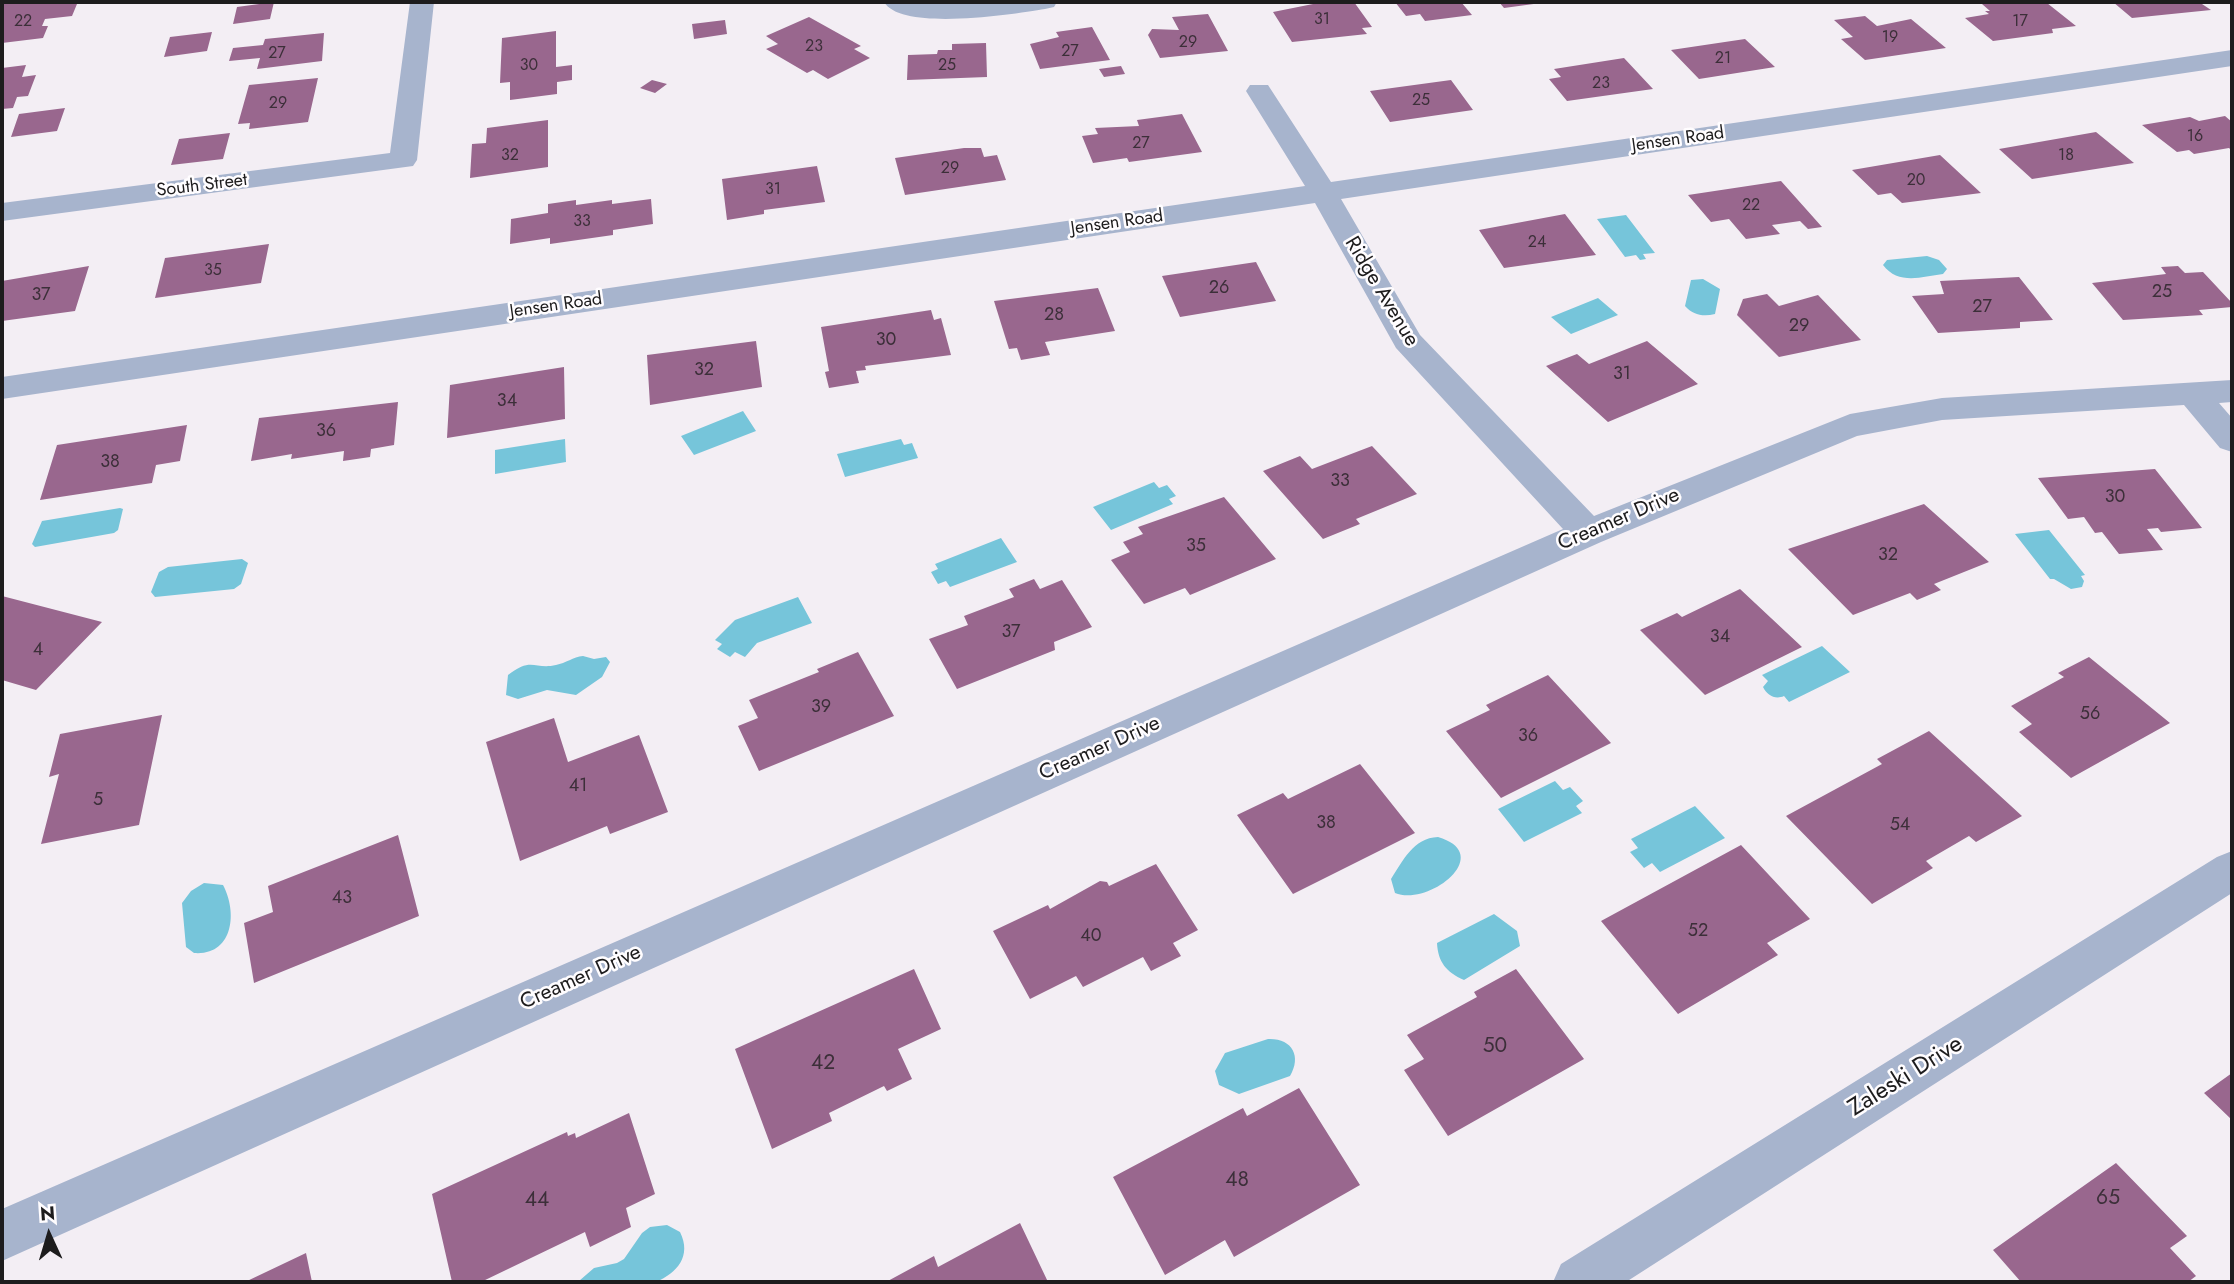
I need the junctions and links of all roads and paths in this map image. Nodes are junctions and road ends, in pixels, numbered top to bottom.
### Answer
1 (422, 2) edge
2 (896, 2) edge
3 (1045, 2) edge
4 (2232, 58) edge
5 (1259, 91) dead end
6 (1323, 192) junction
7 (2, 212) edge
8 (2, 388) edge
9 (2213, 393) edge
10 (2232, 440) edge
11 (1588, 533) junction
12 (2232, 870) edge
13 (2, 1235) edge
14 (1579, 1282) edge

1 - 7 street, South Street
2 - 3 street
4 - 6 street, Jensen Road
5 - 6 street, Ridge Avenue
6 - 8 street, Jensen Road
6 - 11 street, Ridge Avenue
9 - 10 street
9 - 11 street, Creamer Drive
11 - 13 street, Creamer Drive
12 - 14 street, Zaleski Drive

